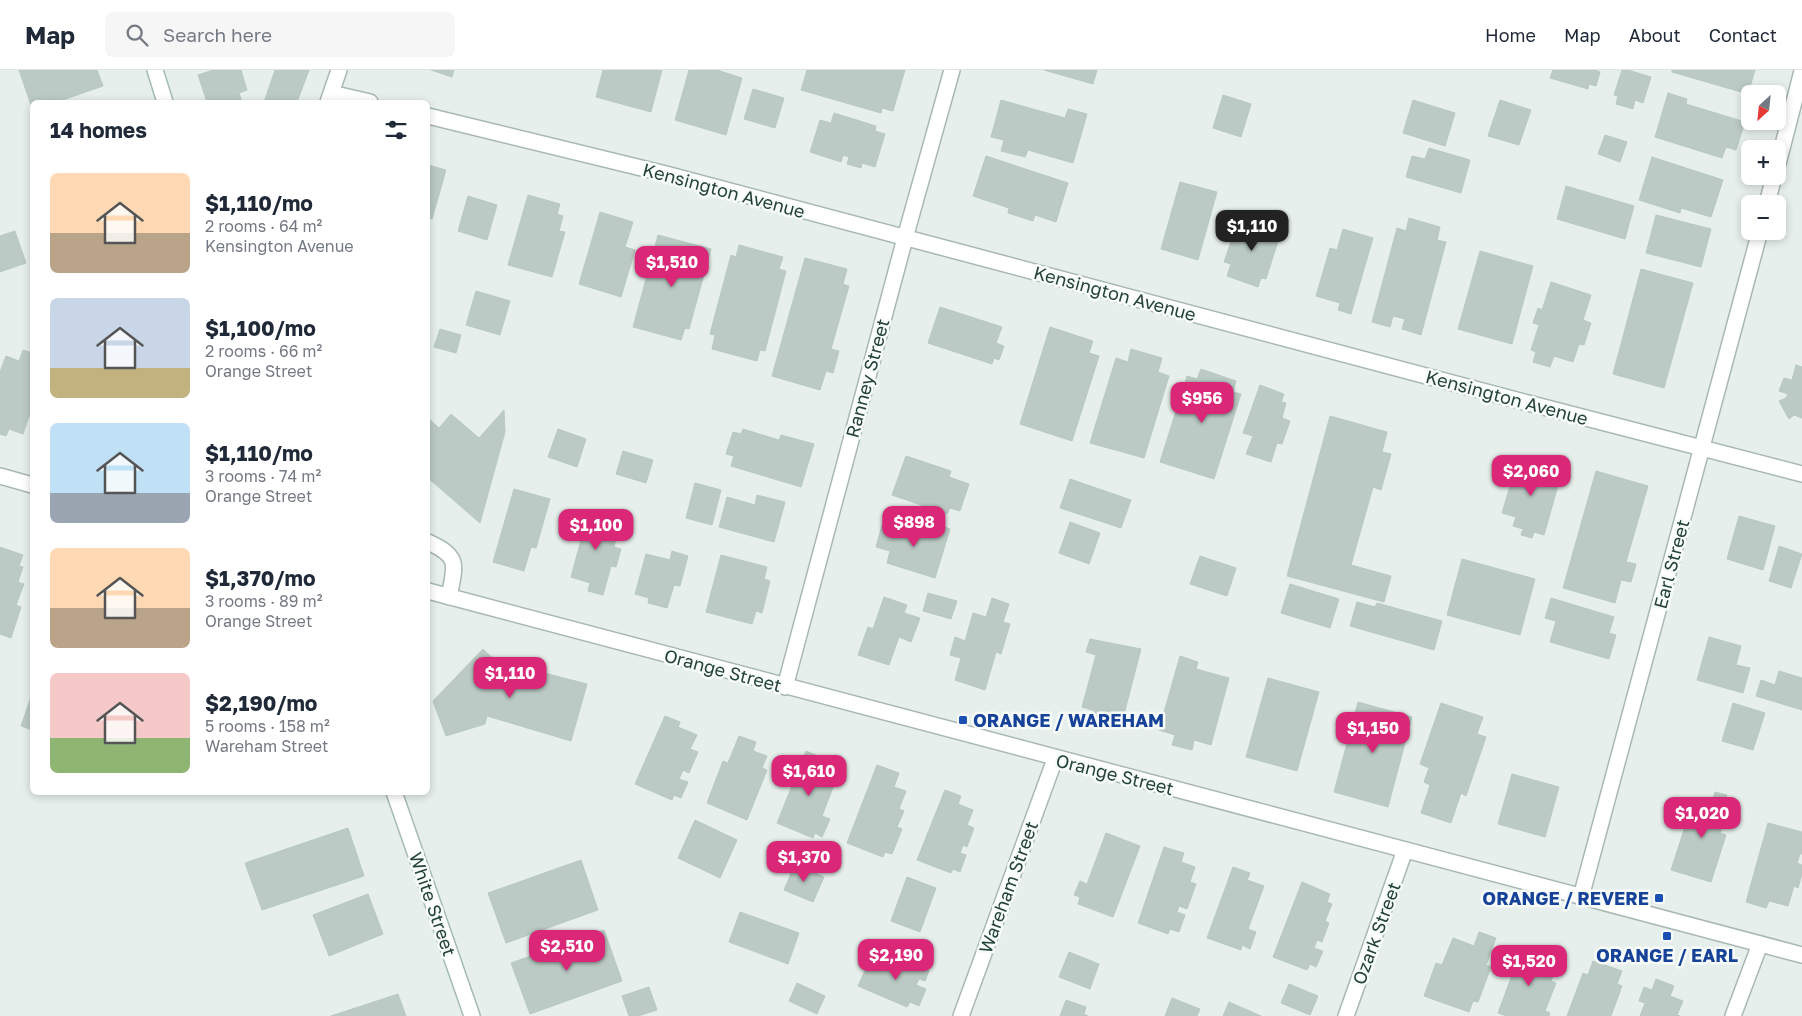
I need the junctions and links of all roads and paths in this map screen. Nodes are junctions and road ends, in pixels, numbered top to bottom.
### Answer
1 (155, 70) edge
2 (339, 70) edge
3 (952, 70) edge
4 (1802, 72) edge
5 (329, 98) edge
6 (165, 100) edge
7 (350, 100) edge
8 (430, 116) edge
9 (1784, 140) edge
10 (905, 238) junction
11 (1758, 240) edge
12 (1702, 448) junction
13 (1802, 474) edge
14 (0, 476) edge
15 (30, 484) edge
16 (430, 543) edge
17 (430, 592) edge
18 (449, 597) junction
19 (785, 687) junction
20 (1055, 759) junction
21 (395, 795) edge
22 (1405, 850) junction
23 (1582, 897) junction
24 (1760, 944) junction
25 (1802, 955) edge
26 (472, 1016) edge
27 (960, 1016) edge
28 (1346, 1016) edge
29 (1733, 1016) edge

1 - 6 street
2 - 5 street
3 - 10 street, Ranney Street
4 - 9 street
5 - 7 street
8 - 10 street, Kensington Avenue
10 - 12 street, Kensington Avenue
10 - 19 street, Ranney Street
11 - 12 street, Earl Street
12 - 13 street, Kensington Avenue
12 - 23 street, Earl Street
14 - 15 street
16 - 18 street
17 - 18 street, Orange Street
18 - 19 street, Orange Street
19 - 20 street, Orange Street
20 - 22 street, Orange Street
20 - 27 street, Wareham Street
21 - 26 street, White Street
22 - 23 street, Orange Street
22 - 28 street, Ozark Street
23 - 24 street, Orange Street
24 - 25 street, Orange Street
24 - 29 street

